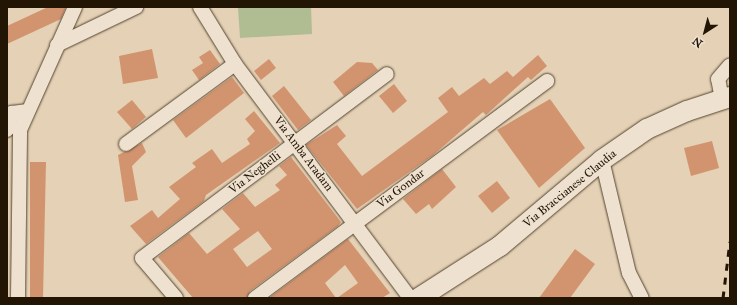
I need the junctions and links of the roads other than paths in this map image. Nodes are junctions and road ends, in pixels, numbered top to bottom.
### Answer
1 (75, 7) edge
2 (136, 7) edge
3 (200, 7) edge
4 (58, 45) junction
5 (235, 64) junction
6 (730, 65) edge
7 (387, 74) dead end
8 (547, 81) dead end
9 (726, 98) edge
10 (28, 112) junction
11 (7, 130) edge
12 (295, 143) junction
13 (126, 144) dead end
14 (602, 160) junction
15 (356, 223) junction
16 (18, 298) edge
17 (176, 298) edge
18 (255, 298) edge
19 (410, 298) edge
20 (419, 298) edge
21 (642, 298) edge

1 - 4 street
2 - 4 street
3 - 5 street, Via Amba Aradam
4 - 10 street
5 - 12 street, Via Amba Aradam
5 - 13 street
6 - 9 street
7 - 12 street, Via Neghelli
8 - 15 street, Via Gondar
9 - 14 street, Via Braccianese Claudia
10 - 11 street
10 - 16 street
12 - 15 street, Via Amba Aradam
12 - 17 street, Via Neghelli
14 - 20 street, Via Braccianese Claudia
14 - 21 street
15 - 18 street, Via Gondar
15 - 19 street, Via Amba Aradam

